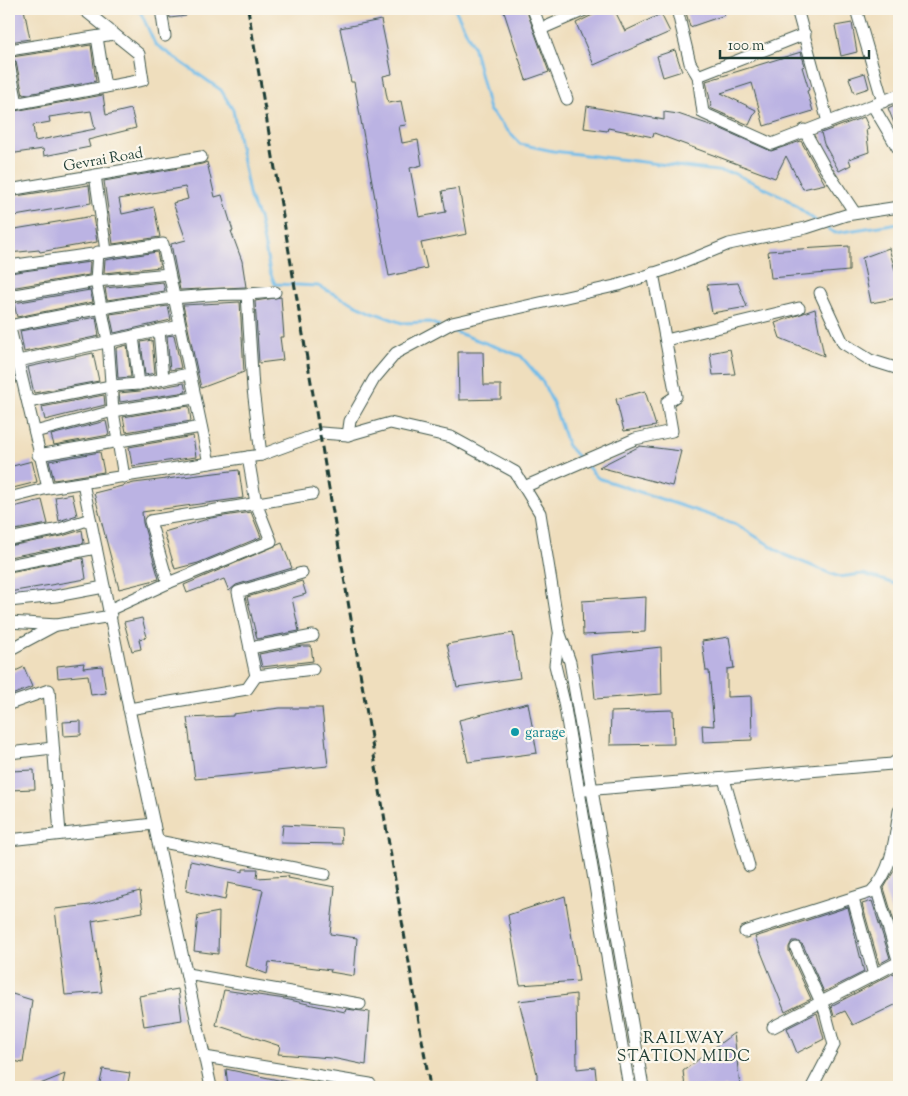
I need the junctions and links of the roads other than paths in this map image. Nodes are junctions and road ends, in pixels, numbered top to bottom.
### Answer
1 (83, 9) edge
2 (161, 9) edge
3 (533, 9) edge
4 (587, 9) edge
5 (676, 9) edge
6 (798, 9) edge
7 (856, 9) edge
8 (541, 29) junction
9 (114, 34) junction
10 (805, 34) junction
11 (165, 36) dead end
12 (97, 37) junction
13 (9, 50) edge
14 (9, 64) edge
15 (698, 76) junction
16 (105, 87) junction
17 (899, 95) edge
18 (567, 99) dead end
19 (13, 104) edge
20 (878, 104) junction
21 (828, 122) junction
22 (804, 130) junction
23 (899, 150) edge
24 (202, 157) dead end
25 (95, 175) junction
26 (9, 190) edge
27 (899, 207) edge
28 (850, 214) junction
29 (102, 252) junction
30 (9, 266) edge
31 (653, 273) junction
32 (169, 274) junction
33 (96, 281) junction
34 (275, 292) dead end
35 (820, 293) dead end
36 (247, 294) junction
37 (9, 296) edge
38 (174, 298) junction
39 (100, 307) junction
40 (799, 308) dead end
41 (9, 325) edge
42 (180, 326) junction
43 (159, 330) junction
44 (133, 336) junction
45 (666, 340) junction
46 (108, 341) junction
47 (13, 362) edge
48 (899, 369) edge
49 (190, 374) junction
50 (163, 379) junction
51 (139, 384) junction
52 (111, 386) junction
53 (194, 398) junction
54 (28, 402) junction
55 (113, 411) junction
56 (201, 427) junction
57 (35, 432) junction
58 (348, 435) junction
59 (119, 441) junction
60 (38, 455) junction
61 (261, 455) junction
62 (248, 457) junction
63 (209, 464) junction
64 (124, 477) junction
65 (83, 483) junction
66 (524, 487) junction
67 (48, 488) junction
68 (312, 494) dead end
69 (9, 498) edge
70 (256, 503) junction
71 (90, 519) junction
72 (9, 539) edge
73 (96, 548) junction
74 (9, 564) edge
75 (302, 573) dead end
76 (168, 583) junction
77 (104, 587) junction
78 (9, 600) edge
79 (110, 613) junction
80 (9, 622) edge
81 (58, 625) junction
82 (559, 631) junction
83 (313, 636) dead end
84 (250, 648) junction
85 (9, 650) edge
86 (313, 669) dead end
87 (256, 676) junction
88 (9, 704) edge
89 (129, 708) junction
90 (53, 748) junction
91 (9, 753) edge
92 (897, 764) edge
93 (724, 778) junction
94 (592, 789) junction
95 (579, 790) junction
96 (899, 811) edge
97 (154, 824) junction
98 (60, 834) junction
99 (9, 840) edge
100 (158, 841) junction
101 (749, 866) dead end
102 (325, 874) dead end
103 (876, 888) junction
104 (853, 899) junction
105 (746, 932) dead end
106 (796, 948) dead end
107 (899, 963) edge
108 (187, 974) junction
109 (874, 975) junction
110 (821, 1002) junction
111 (360, 1004) dead end
112 (773, 1027) dead end
113 (205, 1057) junction
114 (370, 1084) dead end
115 (211, 1087) edge
116 (629, 1087) edge
117 (643, 1087) edge
118 (812, 1087) edge

1 - 9 street
2 - 11 street
3 - 8 street
4 - 8 street
5 - 15 street
6 - 10 street
7 - 20 street
8 - 18 street
9 - 12 street
9 - 16 street
10 - 15 street
10 - 21 street
12 - 13 street
12 - 16 street
14 - 19 street
15 - 22 street
16 - 19 street
17 - 20 street
20 - 21 street
20 - 23 street
21 - 22 street
22 - 28 street
24 - 25 street, Gevrai Road
25 - 26 street, Gevrai Road
25 - 29 street
27 - 28 street
28 - 31 street
29 - 30 street
29 - 32 street
29 - 33 street
31 - 45 street
31 - 58 street
32 - 33 street
32 - 38 street
33 - 37 street
33 - 39 street
34 - 36 street
35 - 48 street
36 - 38 street
36 - 61 street
38 - 39 street
38 - 42 street
39 - 41 street
39 - 46 street
40 - 45 street
41 - 47 street
42 - 43 street
42 - 49 street
43 - 44 street
43 - 50 street
44 - 46 street
44 - 51 street
45 - 66 street
46 - 47 street
46 - 52 street
47 - 54 street
49 - 50 street
49 - 53 street
50 - 51 street
51 - 52 street
52 - 54 street
52 - 55 street
53 - 55 street
53 - 56 street
54 - 57 street
55 - 57 street
55 - 59 street
56 - 59 street
56 - 63 street
57 - 60 street
58 - 61 street
58 - 66 street
59 - 60 street
59 - 64 street
60 - 67 street
61 - 62 street
62 - 63 street
62 - 70 street
63 - 64 street
64 - 65 street
65 - 67 street
65 - 71 street
66 - 82 street
67 - 69 street
68 - 70 street
70 - 76 street
70 - 76 street
71 - 72 street
71 - 73 street
73 - 74 street
73 - 77 street
75 - 84 street
76 - 79 street
77 - 78 street
77 - 79 street
79 - 81 street
79 - 89 street
80 - 81 street
81 - 85 street
82 - 94 street
82 - 95 street
83 - 84 street
84 - 87 street
86 - 87 street
87 - 89 street
88 - 90 street
89 - 97 street
90 - 91 street
90 - 98 street
92 - 93 street
93 - 94 street
93 - 101 street
94 - 95 street
94 - 117 street
95 - 116 street
96 - 103 street
97 - 98 street
97 - 100 street
98 - 99 street
100 - 102 street
100 - 108 street
103 - 104 street
103 - 107 street
104 - 105 street
104 - 109 street
106 - 110 street
107 - 109 street
108 - 111 street
108 - 113 street
109 - 110 street
110 - 112 street
110 - 118 street
113 - 114 street
113 - 115 street

